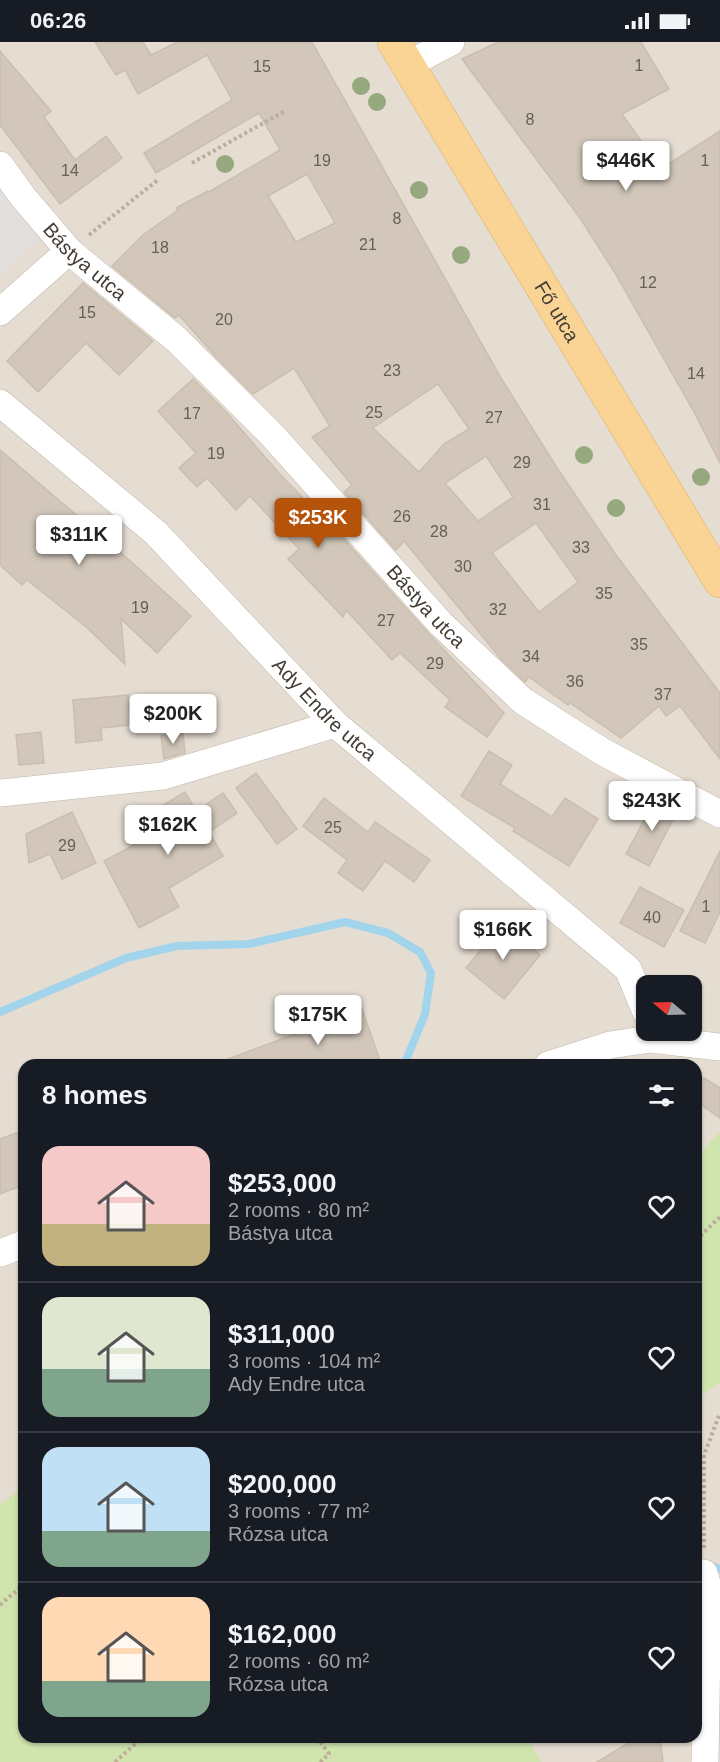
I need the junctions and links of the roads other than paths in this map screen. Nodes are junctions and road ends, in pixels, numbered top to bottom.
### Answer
1 (451, 42) edge
2 (401, 53) edge
3 (0, 165) edge
4 (69, 251) junction
5 (0, 312) edge
6 (0, 403) edge
7 (720, 582) edge
8 (336, 724) junction
9 (0, 793) edge
10 (720, 814) edge
11 (636, 992) edge
12 (636, 1033) edge
13 (698, 1041) edge
14 (720, 1047) edge
15 (567, 1059) edge
16 (18, 1246) edge
17 (0, 1252) edge
18 (704, 1564) road end
19 (705, 1762) edge

1 - 2 street
2 - 7 main road, Fő utca
3 - 4 street, Bástya utca
4 - 5 street
4 - 10 street, Bástya utca
6 - 8 street, Ady Endre utca
8 - 9 street
8 - 11 street, Ady Endre utca
12 - 15 street
13 - 14 street
16 - 17 street
18 - 19 street

